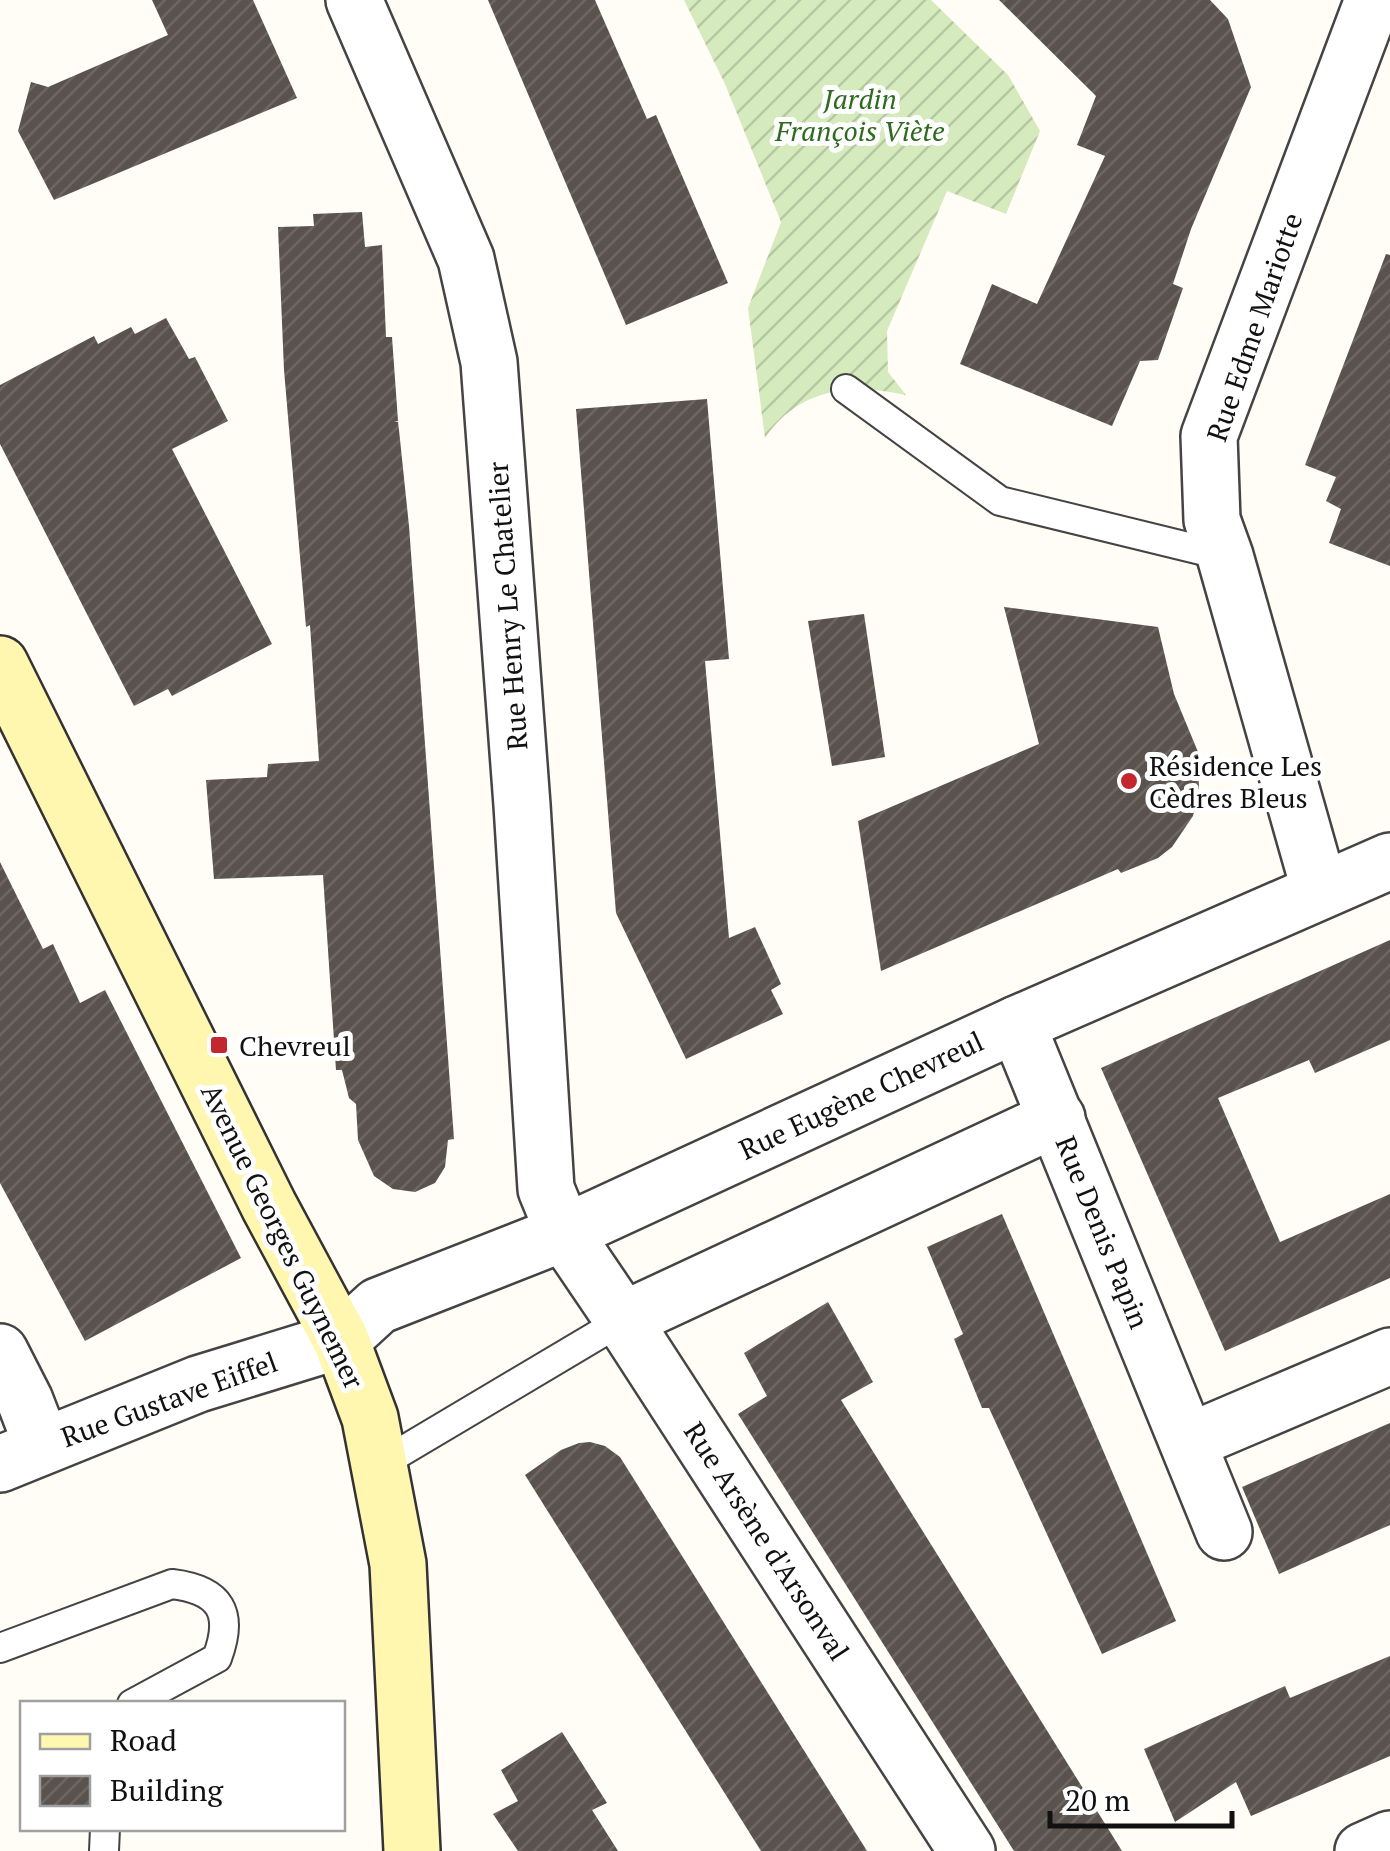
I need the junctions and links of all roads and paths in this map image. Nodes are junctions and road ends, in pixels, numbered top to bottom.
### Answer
1 (354, 0) edge
2 (1373, 0) edge
3 (846, 389) dead end
4 (1225, 556) junction
5 (0, 664) edge
6 (1390, 861) edge
7 (1320, 891) junction
8 (1016, 1024) junction
9 (1056, 1118) junction
10 (564, 1233) junction
11 (624, 1320) junction
12 (340, 1340) junction
13 (0, 1352) edge
14 (1390, 1356) edge
15 (1188, 1442) junction
16 (21, 1455) edge
17 (378, 1465) junction
18 (1224, 1532) dead end
19 (0, 1648) edge
20 (138, 1701) edge
21 (1390, 1839) edge
22 (412, 1851) edge
23 (967, 1851) edge
24 (1363, 1851) edge

1 - 10 street, Rue Henry Le Chatelier
2 - 4 street, Rue Edme Mariotte
3 - 4 lane
4 - 7 street, Rue Edme Mariotte
5 - 12 street, Avenue Georges Guynemer
6 - 7 street, Rue Eugène Chevreul
7 - 8 street, Rue Eugène Chevreul
8 - 9 street, Rue Denis Papin
8 - 10 street, Rue Eugène Chevreul
9 - 11 street
9 - 15 street, Rue Denis Papin
10 - 11 street, Rue Arsène d'Arsonval
10 - 12 street, Rue Eugène Chevreul
11 - 17 lane
11 - 23 street, Rue Arsène d'Arsonval
12 - 16 street, Rue Gustave Eiffel
12 - 17 street, Avenue Georges Guynemer
13 - 16 street
14 - 15 street
15 - 18 street, Rue Denis Papin
17 - 22 street, Avenue Georges Guynemer
19 - 20 lane
21 - 24 street

